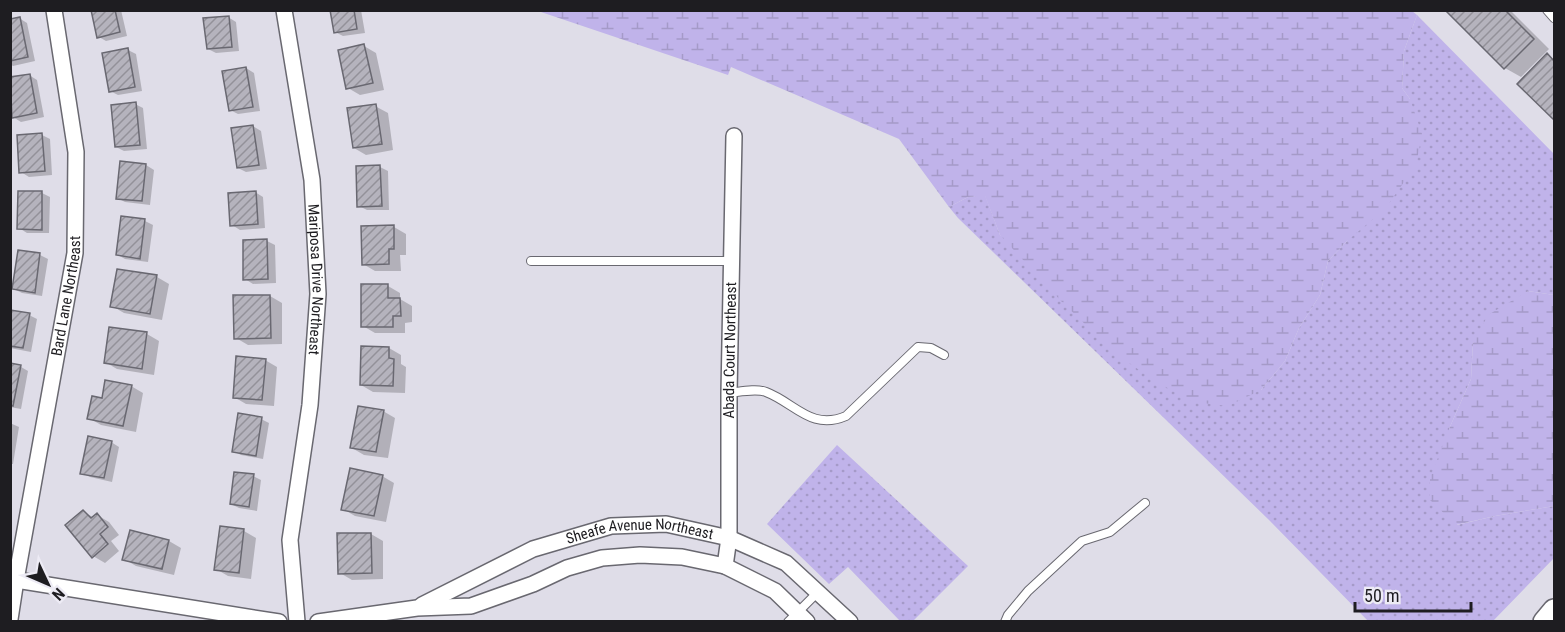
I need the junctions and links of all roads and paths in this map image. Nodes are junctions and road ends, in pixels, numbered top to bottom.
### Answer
1 (54, 10) edge
2 (284, 10) edge
3 (1547, 10) edge
4 (1554, 18) edge
5 (734, 136) dead end
6 (531, 261) dead end
7 (731, 261) junction
8 (944, 356) dead end
9 (729, 393) junction
10 (1145, 503) dead end
11 (729, 538) junction
12 (725, 566) junction
13 (13, 579) edge
14 (818, 592) junction
15 (417, 608) junction
16 (1554, 610) edge
17 (797, 618) edge
18 (10, 619) edge
19 (279, 621) edge
20 (297, 621) edge
21 (318, 621) edge
22 (850, 621) edge
23 (1005, 621) edge
24 (1544, 621) edge

1 - 13 street, Bard Lane Northeast
2 - 20 street, Mariposa Drive Northeast
3 - 4 lane
5 - 7 street, Abada Court Northeast
6 - 7 lane
7 - 9 street, Abada Court Northeast
8 - 9 lane
9 - 11 street, Abada Court Northeast
10 - 23 lane
11 - 12 street, Abada Court Northeast
11 - 14 street, Sheafe Avenue Northeast
11 - 15 street, Sheafe Avenue Northeast
12 - 15 street, Sheafe Avenue Northeast
12 - 17 street, Sheafe Avenue Northeast
13 - 18 street, Bard Lane Northeast
13 - 19 street
14 - 17 lane
14 - 22 street, Sheafe Avenue Northeast
15 - 21 street, Sheafe Avenue Northeast
16 - 24 main road

